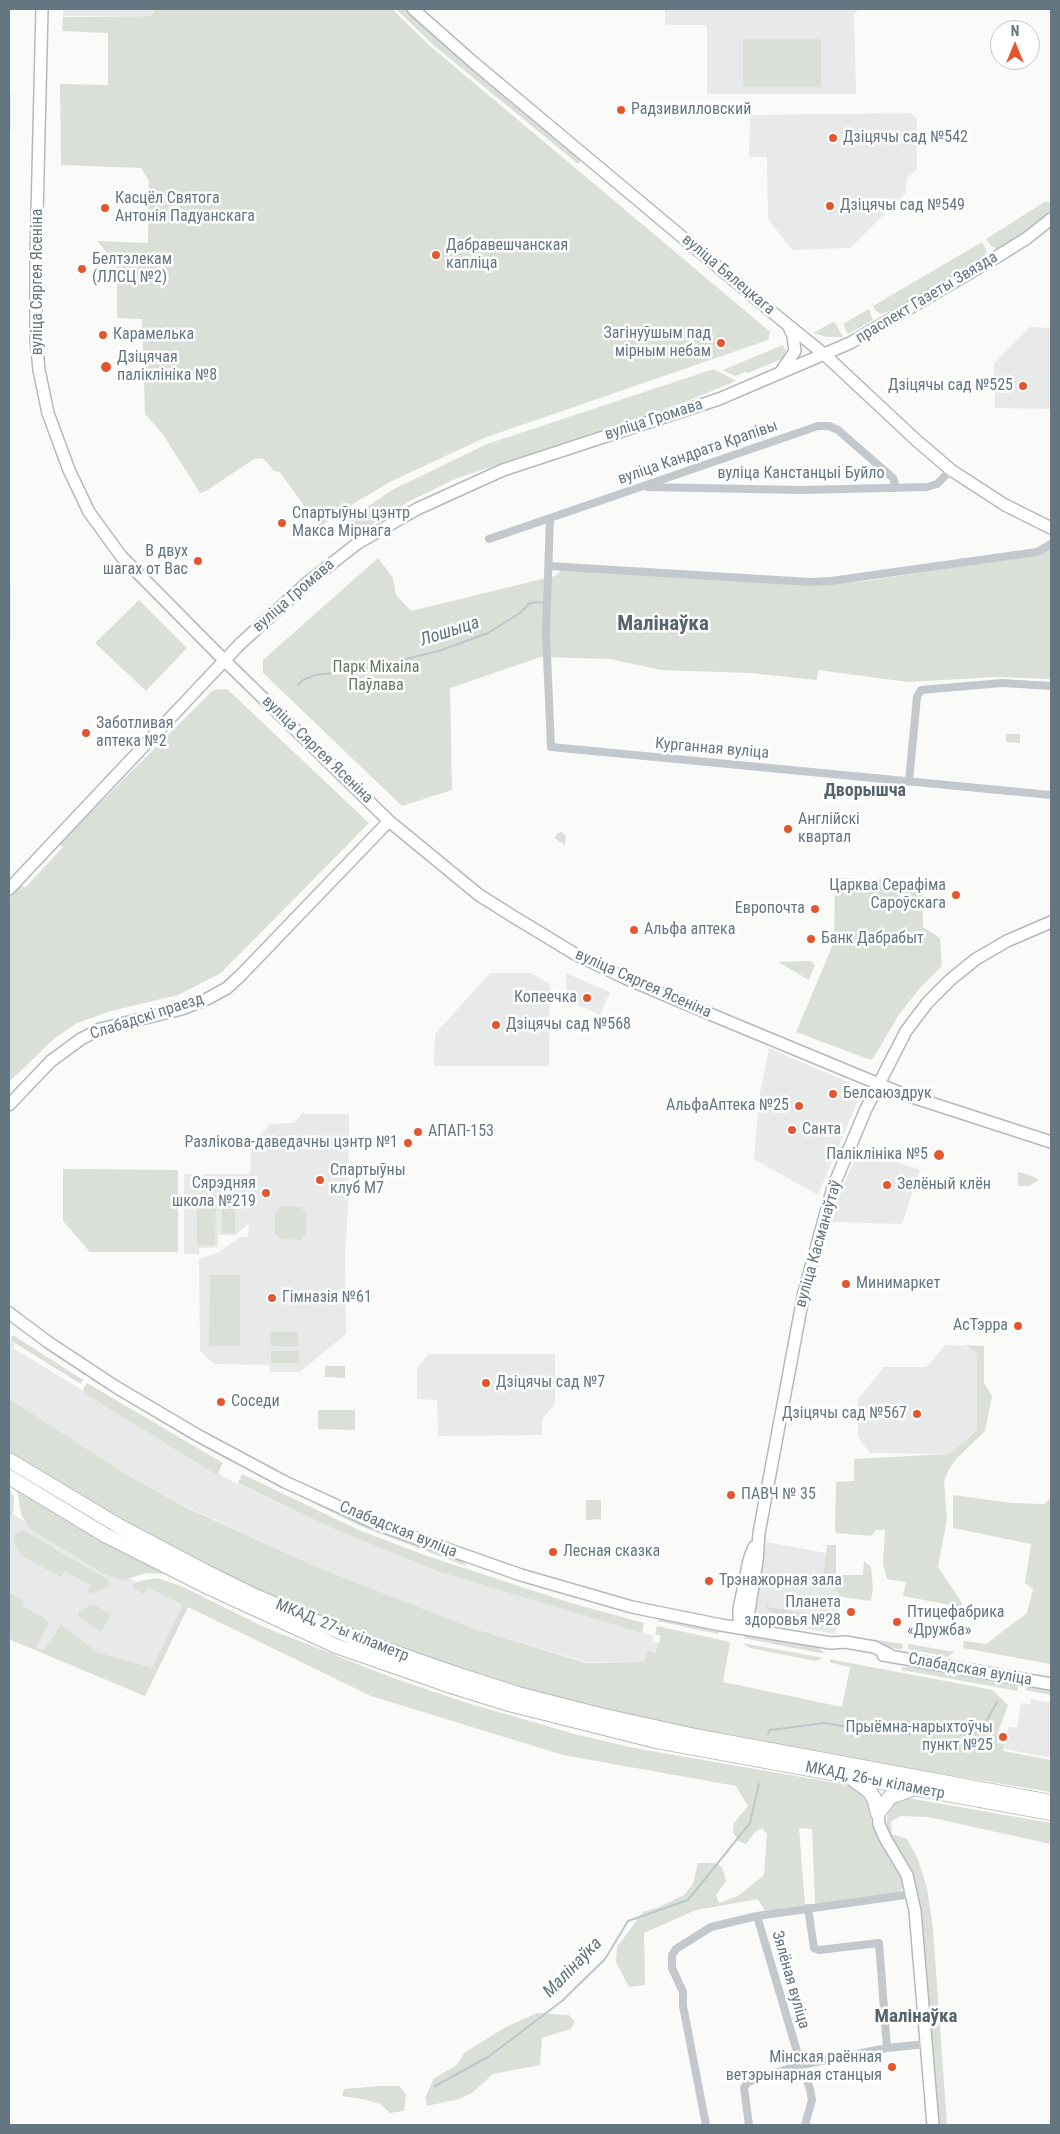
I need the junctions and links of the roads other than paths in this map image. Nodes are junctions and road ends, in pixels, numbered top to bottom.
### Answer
1 (42, 9) edge
2 (413, 9) edge
3 (1051, 219) edge
4 (1051, 225) edge
5 (1027, 238) junction
6 (788, 325) junction
7 (825, 355) junction
8 (779, 374) junction
9 (951, 470) junction
10 (644, 487) junction
11 (896, 488) junction
12 (550, 518) junction
13 (1051, 528) edge
14 (489, 539) dead end
15 (1051, 544) edge
16 (549, 566) junction
17 (224, 660) junction
18 (1051, 686) edge
19 (910, 781) junction
20 (1051, 795) edge
21 (389, 821) junction
22 (9, 889) edge
23 (1051, 922) edge
24 (878, 1084) junction
25 (9, 1105) edge
26 (1051, 1142) edge
27 (9, 1313) edge
28 (9, 1460) edge
29 (9, 1477) edge
30 (739, 1627) junction
31 (1051, 1684) edge
32 (700, 1743) junction
33 (849, 1776) junction
34 (918, 1790) junction
35 (1051, 1802) edge
36 (878, 1813) junction
37 (1051, 1813) edge
38 (912, 1894) junction
39 (808, 1908) junction
40 (757, 1916) junction
41 (926, 2044) junction
42 (887, 2048) junction
43 (801, 2065) junction
44 (706, 2125) edge
45 (749, 2125) edge
46 (805, 2125) edge
47 (933, 2125) edge

1 - 17 main road, вуліца Сяргея Ясеніна
2 - 6 main road, вуліца Бялецкага
3 - 5 main road, праспект Газеты Звязда
4 - 5 main road, праспект Газеты Звязда
5 - 7 main road, праспект Газеты Звязда
6 - 7 main road, вуліца Бялецкага
6 - 8 main road
7 - 8 main road, вуліца Громава
7 - 9 main road, вуліца Бялецкага
8 - 17 main road, вуліца Громава
9 - 11 street, вуліца Канстанцыі Буйло
9 - 13 main road, вуліца Бялецкага
10 - 11 street, вуліца Канстанцыі Буйло
10 - 11 street, вуліца Кандрата Крапівы
10 - 12 street, вуліца Кандрата Крапівы
12 - 14 street, вуліца Кандрата Крапівы
12 - 16 street, Курганная вуліца
15 - 16 street
16 - 19 street, Курганная вуліца
17 - 21 main road, вуліца Сяргея Ясеніна
17 - 22 main road, вуліца Громава
18 - 19 street
19 - 20 street, Курганная вуліца
21 - 24 main road, вуліца Сяргея Ясеніна
21 - 25 main road, Слабадскі праезд
23 - 24 main road, вуліца Касманаўтаў
24 - 26 main road, вуліца Сяргея Ясеніна
24 - 30 main road, вуліца Касманаўтаў
27 - 30 main road, Слабадская вуліца
28 - 32 highway, МКАД, 27-ы кіламетр
29 - 32 highway, МКАД, 27-ы кіламетр
30 - 31 main road, Слабадская вуліца
32 - 33 highway, МКАД, 26-ы кіламетр
32 - 35 highway, МКАД, 26-ы кіламетр
33 - 34 highway, МКАД, 26-ы кіламетр
33 - 36 highway
34 - 36 highway
34 - 37 highway, МКАД, 26-ы кіламетр
36 - 38 main road
38 - 39 street
38 - 41 main road
39 - 40 street
39 - 42 street
40 - 43 street, Зялёная вуліца
40 - 44 street, Зялёная вуліца
41 - 42 street
41 - 47 main road
42 - 43 street
43 - 45 street
43 - 46 street, Зялёная вуліца

